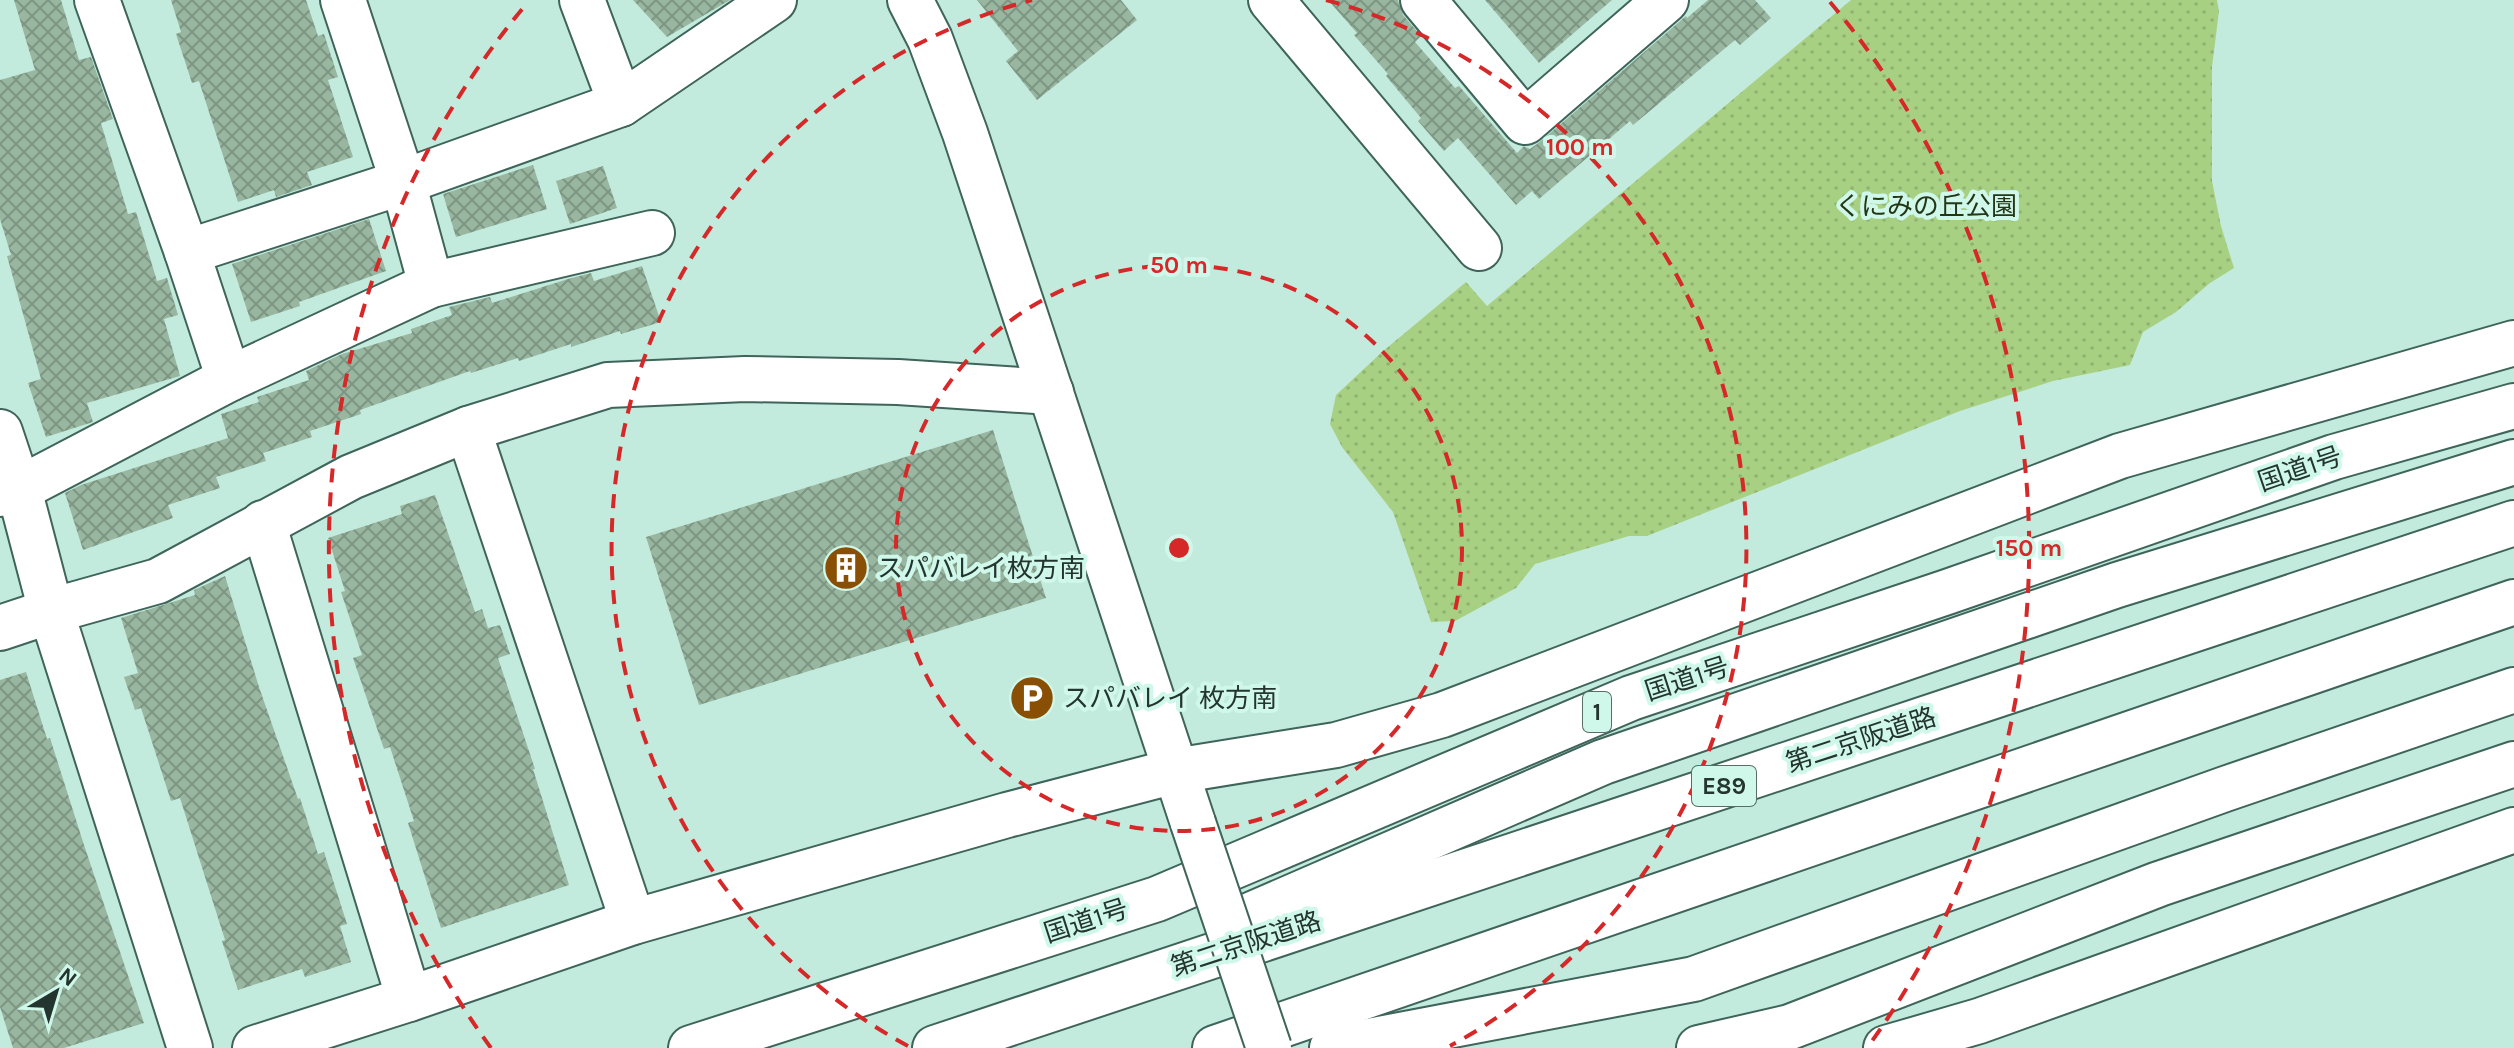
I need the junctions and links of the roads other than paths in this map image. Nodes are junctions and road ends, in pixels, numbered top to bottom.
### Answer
1 (97, 0) edge
2 (343, 0) edge
3 (582, 0) edge
4 (774, 0) edge
5 (910, 0) edge
6 (1271, 0) edge
7 (1423, 0) edge
8 (1664, 1) edge
9 (621, 104) junction
10 (403, 182) junction
11 (652, 233) dead end
12 (1479, 248) dead end
13 (187, 252) junction
14 (431, 285) junction
15 (2514, 343) edge
16 (229, 379) junction
17 (1051, 392) junction
18 (2514, 406) edge
19 (468, 429) junction
20 (0, 432) edge
21 (2514, 462) edge
22 (9, 492) edge
23 (263, 523) junction
24 (2514, 523) edge
25 (2514, 602) edge
26 (51, 611) junction
27 (0, 628) edge
28 (2514, 690) edge
29 (2514, 764) edge
30 (1175, 771) junction
31 (2514, 830) edge
32 (633, 922) junction
33 (409, 999) junction
34 (980, 1033) junction
35 (190, 1048) edge
36 (255, 1048) edge
37 (691, 1048) edge
38 (935, 1048) edge
39 (1215, 1048) edge
40 (1269, 1048) edge
41 (1332, 1048) edge
42 (1699, 1048) edge
43 (1886, 1048) edge

1 - 13 main road
2 - 10 main road
3 - 9 main road
4 - 9 main road
5 - 17 main road
6 - 12 main road
7 - 8 main road
9 - 10 main road
10 - 13 main road
10 - 14 main road
11 - 14 main road
13 - 16 main road
14 - 16 main road
15 - 30 main road
16 - 22 main road
17 - 19 main road
17 - 30 main road
18 - 37 main road, 国道1号 / 1
19 - 23 main road
19 - 32 main road
20 - 22 main road
21 - 34 main road
22 - 26 main road
23 - 26 main road
23 - 33 main road
24 - 34 main road, 第二京阪道路 / E89
25 - 39 main road
26 - 27 main road
26 - 35 main road
28 - 41 main road
29 - 42 main road
30 - 32 main road
30 - 40 main road, bridge
31 - 43 main road
32 - 33 main road
33 - 36 main road
34 - 38 main road, 第二京阪道路 / E89

